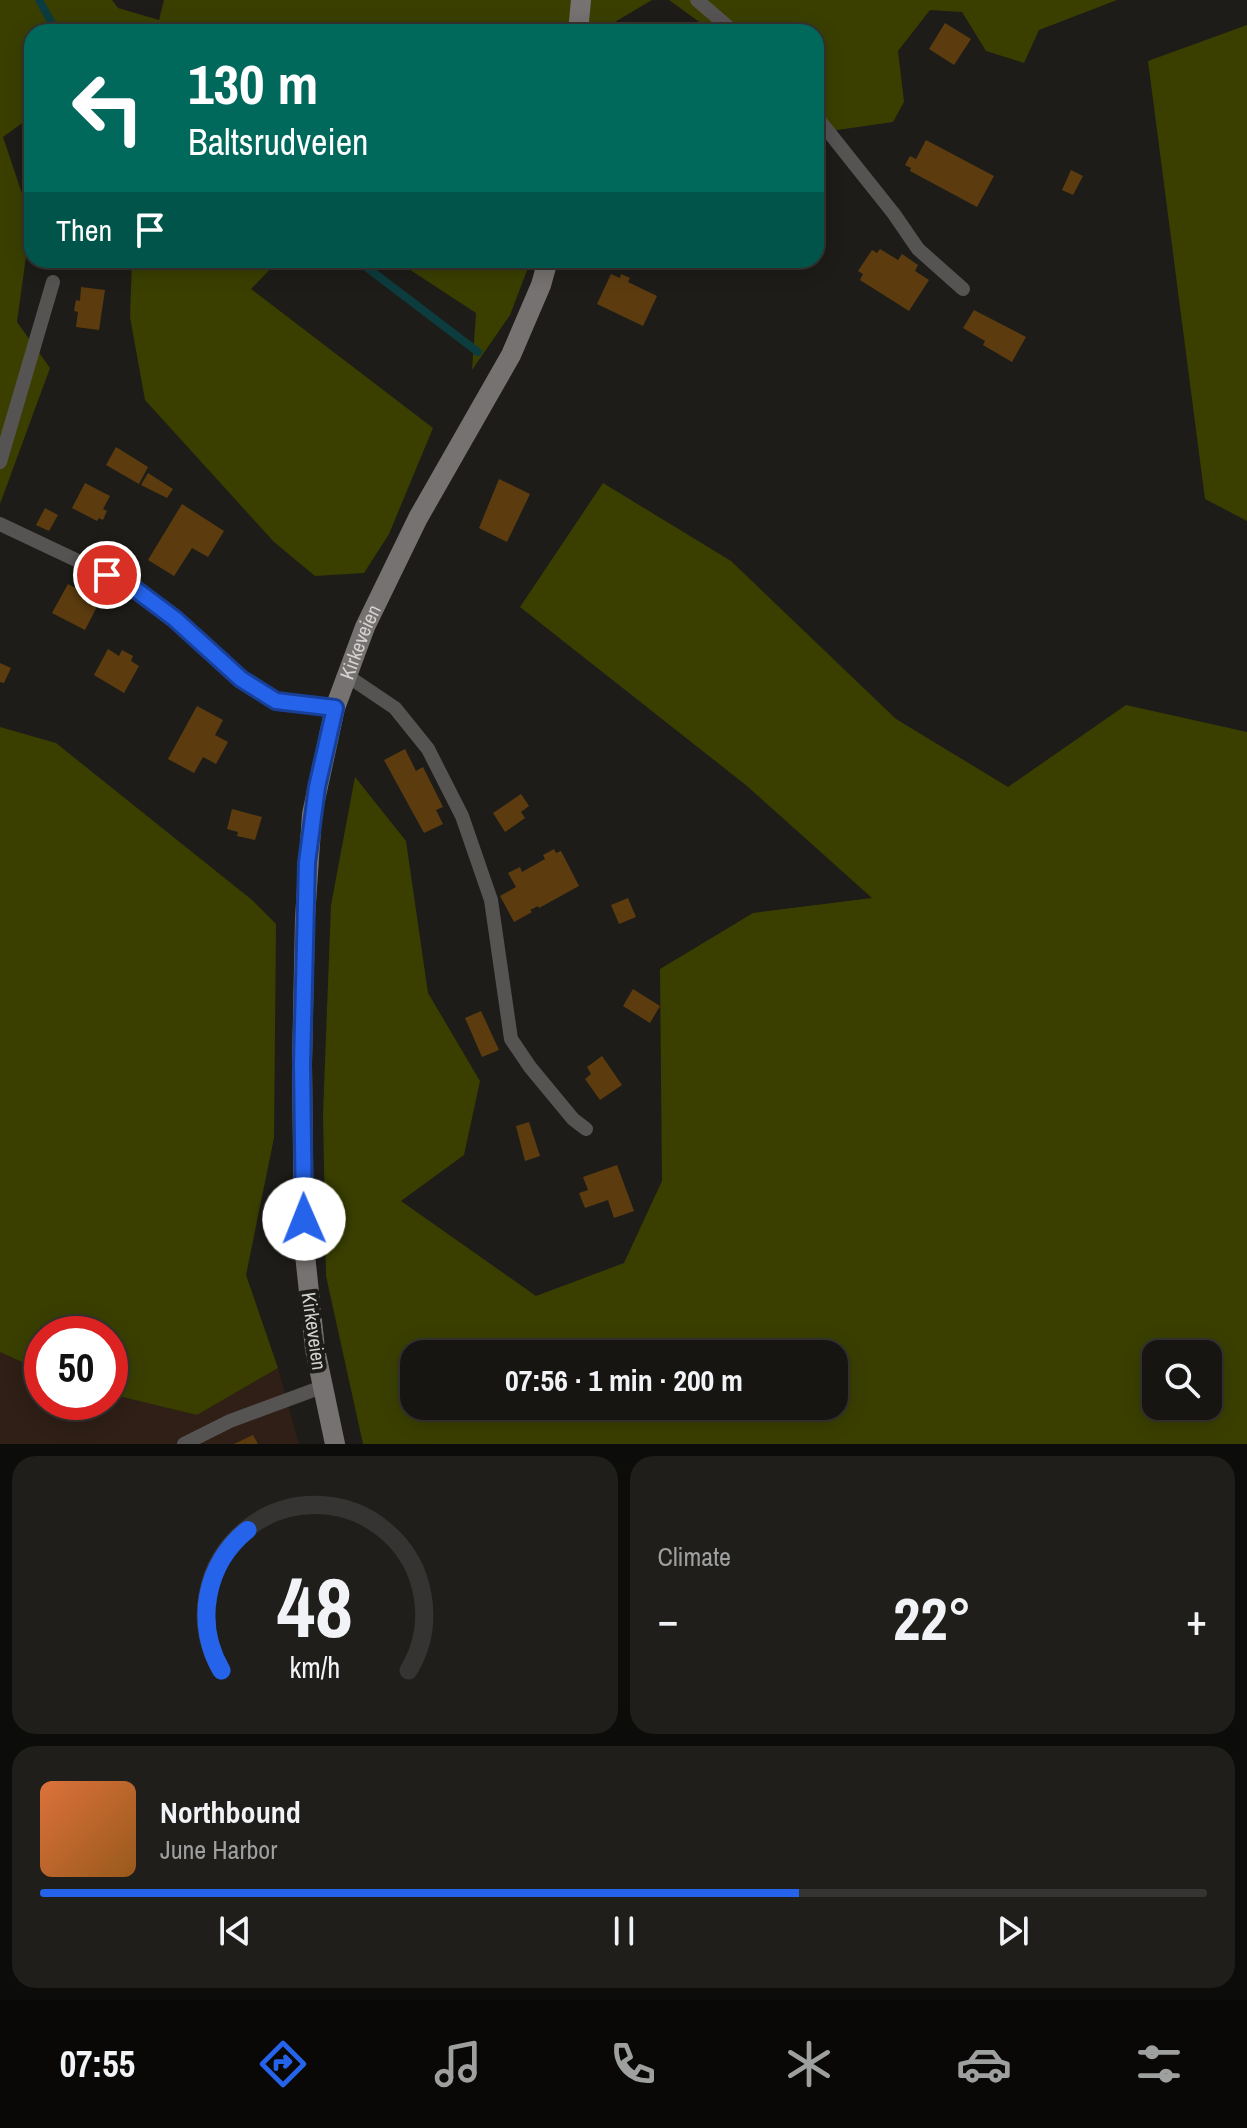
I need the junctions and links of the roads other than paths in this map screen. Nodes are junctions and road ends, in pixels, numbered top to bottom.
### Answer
1 (581, 0) edge
2 (697, 0) edge
3 (579, 24) edge
4 (725, 24) edge
5 (824, 126) edge
6 (545, 268) edge
7 (53, 282) dead end
8 (963, 289) dead end
9 (0, 462) edge
10 (0, 524) edge
11 (346, 675) junction
12 (335, 708) junction
13 (586, 1129) dead end
14 (322, 1387) junction
15 (184, 1444) edge
16 (335, 1444) edge

1 - 3 main road
2 - 4 lane
5 - 8 lane
6 - 11 main road, Kirkeveien
7 - 9 lane
10 - 12 lane
11 - 12 main road, Kirkeveien
11 - 13 lane
12 - 14 main road, Kirkeveien
14 - 15 lane
14 - 16 main road, Kirkeveien

